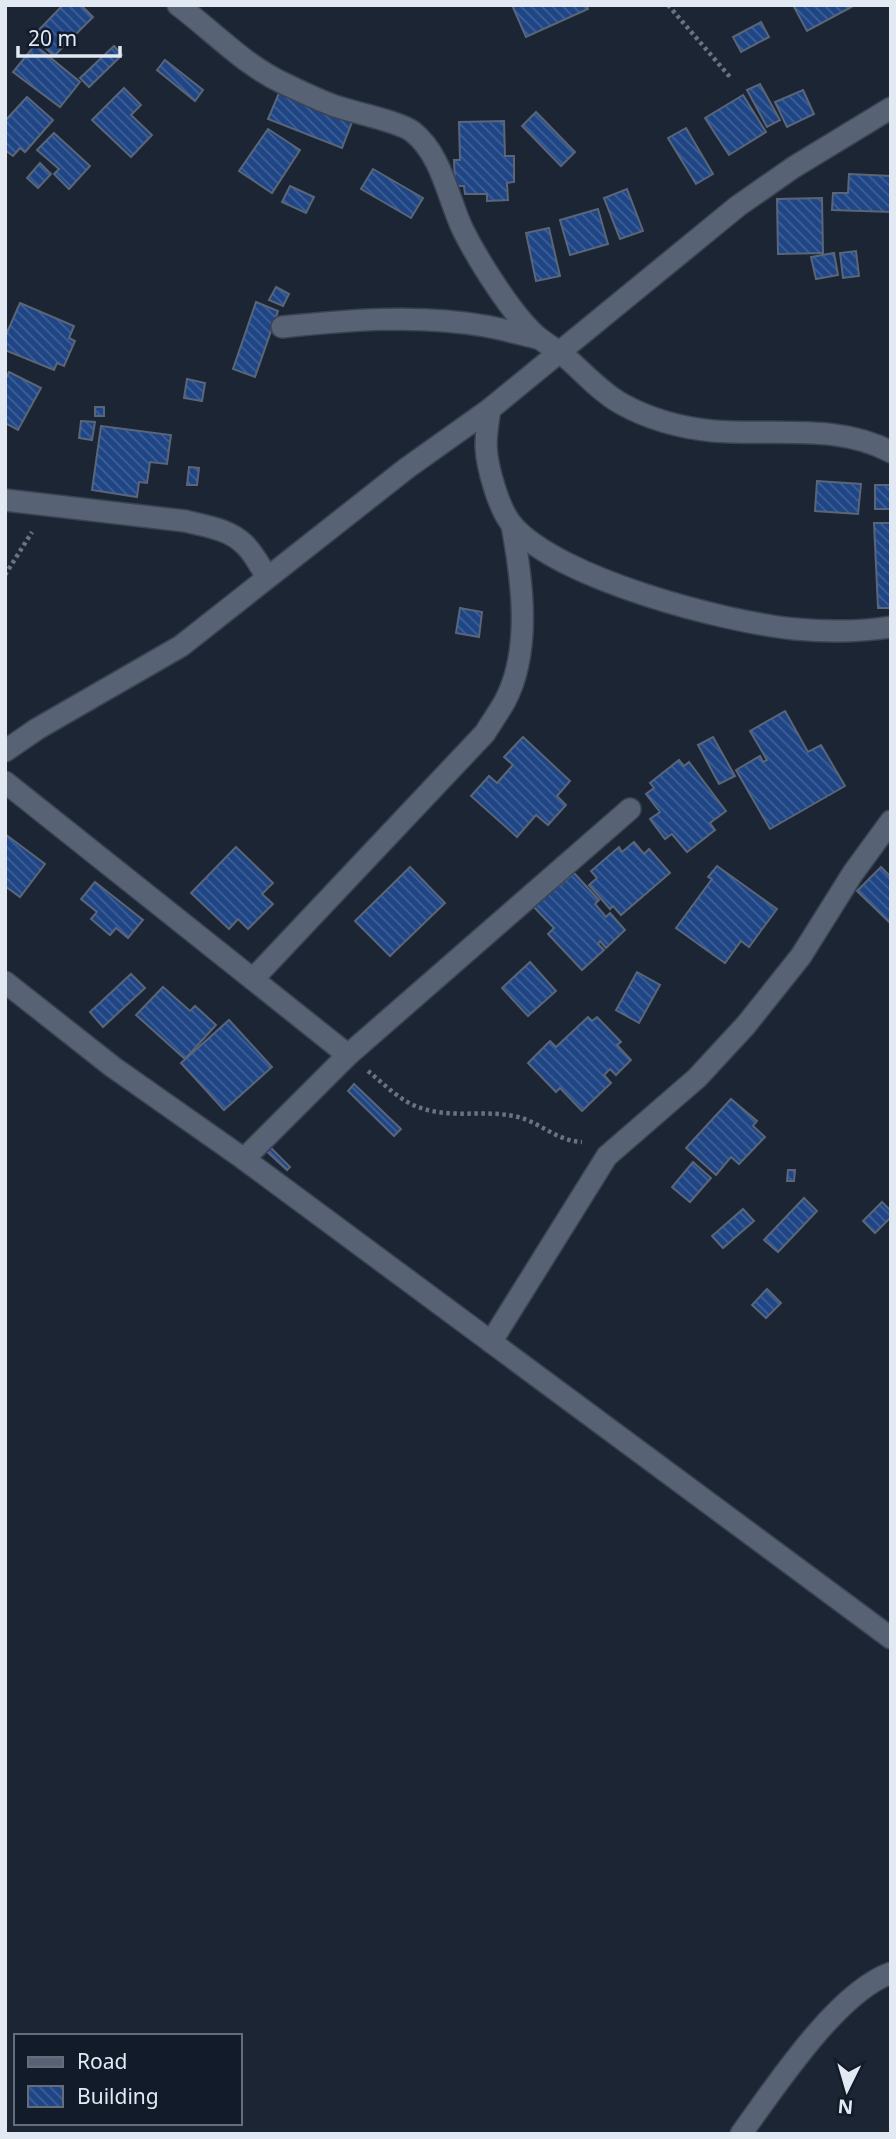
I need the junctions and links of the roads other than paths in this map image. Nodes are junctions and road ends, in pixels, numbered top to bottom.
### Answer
1 (178, 5) edge
2 (891, 108) edge
3 (282, 327) dead end
4 (539, 339) junction
5 (560, 352) junction
6 (489, 409) junction
7 (891, 452) edge
8 (5, 500) edge
9 (512, 525) junction
10 (267, 577) junction
11 (891, 627) edge
12 (5, 751) edge
13 (5, 782) edge
14 (630, 809) dead end
15 (891, 821) edge
16 (253, 979) junction
17 (5, 982) edge
18 (348, 1055) junction
19 (244, 1159) junction
20 (491, 1342) junction
21 (891, 1638) edge
22 (891, 1973) edge
23 (741, 2134) edge

1 - 4 street
2 - 5 street
3 - 4 street
4 - 5 street
5 - 6 street
5 - 7 street
6 - 9 street
6 - 10 street
8 - 10 street
9 - 11 street
9 - 16 street
10 - 12 street
13 - 16 street
14 - 18 street
15 - 20 street
16 - 18 street
17 - 19 street
18 - 19 street
19 - 20 street
20 - 21 street
22 - 23 street

